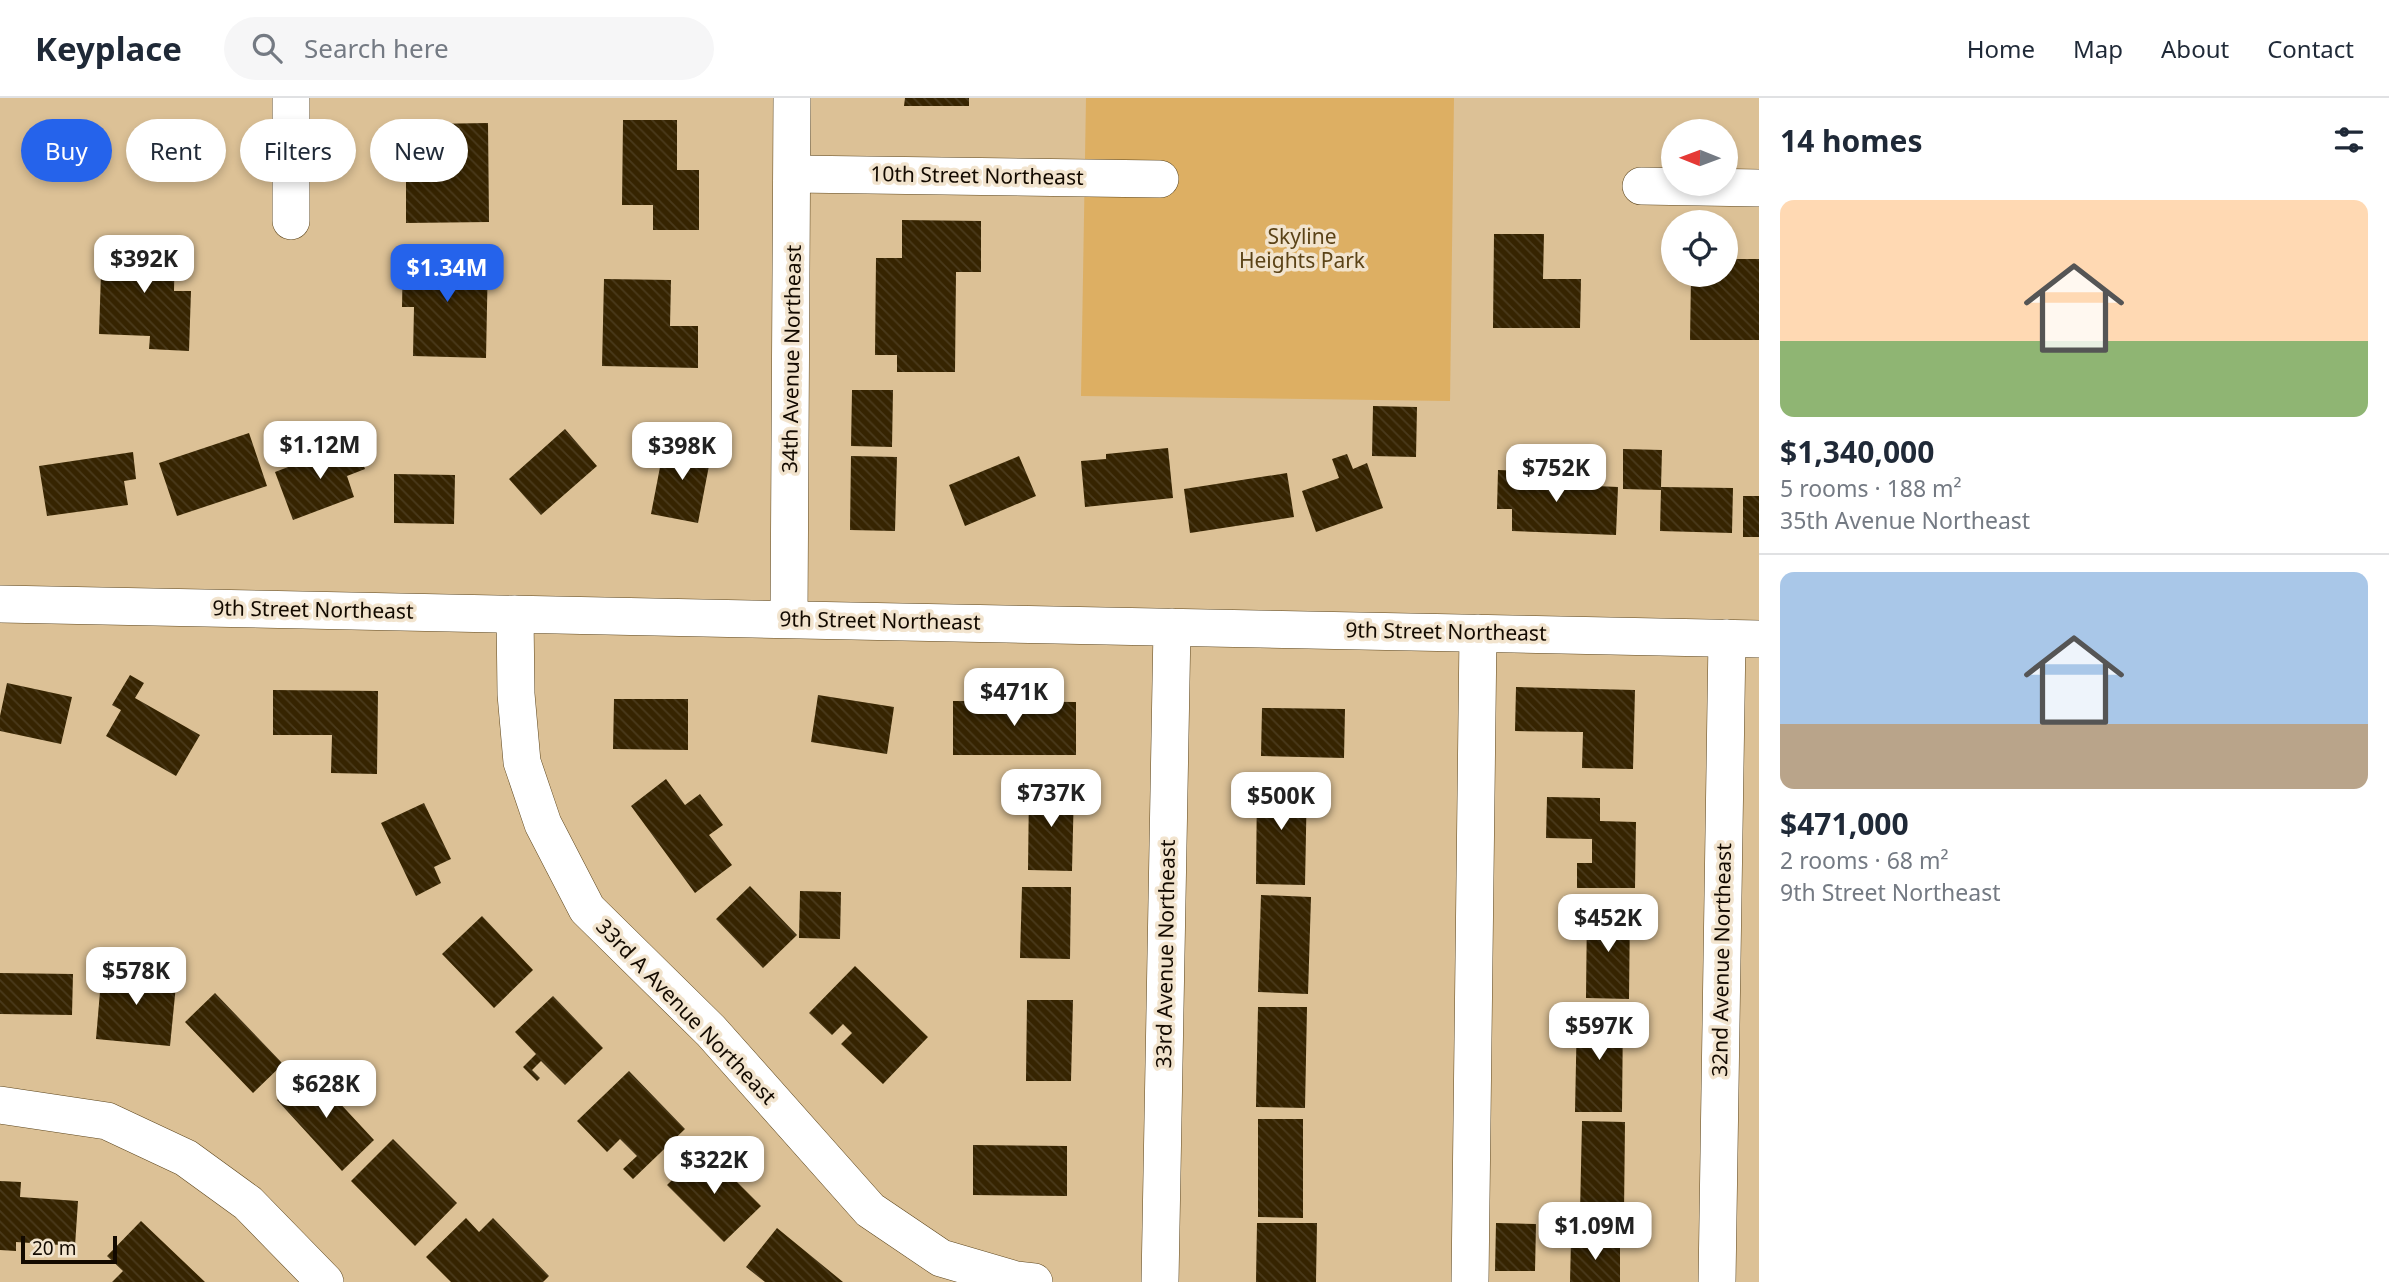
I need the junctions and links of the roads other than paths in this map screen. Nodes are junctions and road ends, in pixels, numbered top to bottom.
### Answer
1 (291, 98) edge
2 (792, 98) edge
3 (793, 174) junction
4 (1160, 179) dead end
5 (1642, 186) dead end
6 (1759, 188) edge
7 (291, 221) dead end
8 (0, 604) edge
9 (515, 614) junction
10 (789, 619) junction
11 (1171, 627) junction
12 (1478, 633) junction
13 (1748, 642) edge
14 (0, 1105) edge
15 (325, 1282) edge
16 (1034, 1282) edge
17 (1160, 1282) edge
18 (1470, 1282) edge
19 (1717, 1282) edge

1 - 7 street
2 - 3 street, 34th Avenue Northeast
3 - 4 street, 10th Street Northeast
3 - 10 street, 34th Avenue Northeast
5 - 6 street
8 - 9 street, 9th Street Northeast
9 - 10 street, 9th Street Northeast
9 - 16 street, 33rd A Avenue Northeast
10 - 11 street, 9th Street Northeast
11 - 12 street, 9th Street Northeast
11 - 17 street, 33rd Avenue Northeast
12 - 13 street, 9th Street Northeast
12 - 18 street
13 - 19 street, 32nd Avenue Northeast
14 - 15 street

